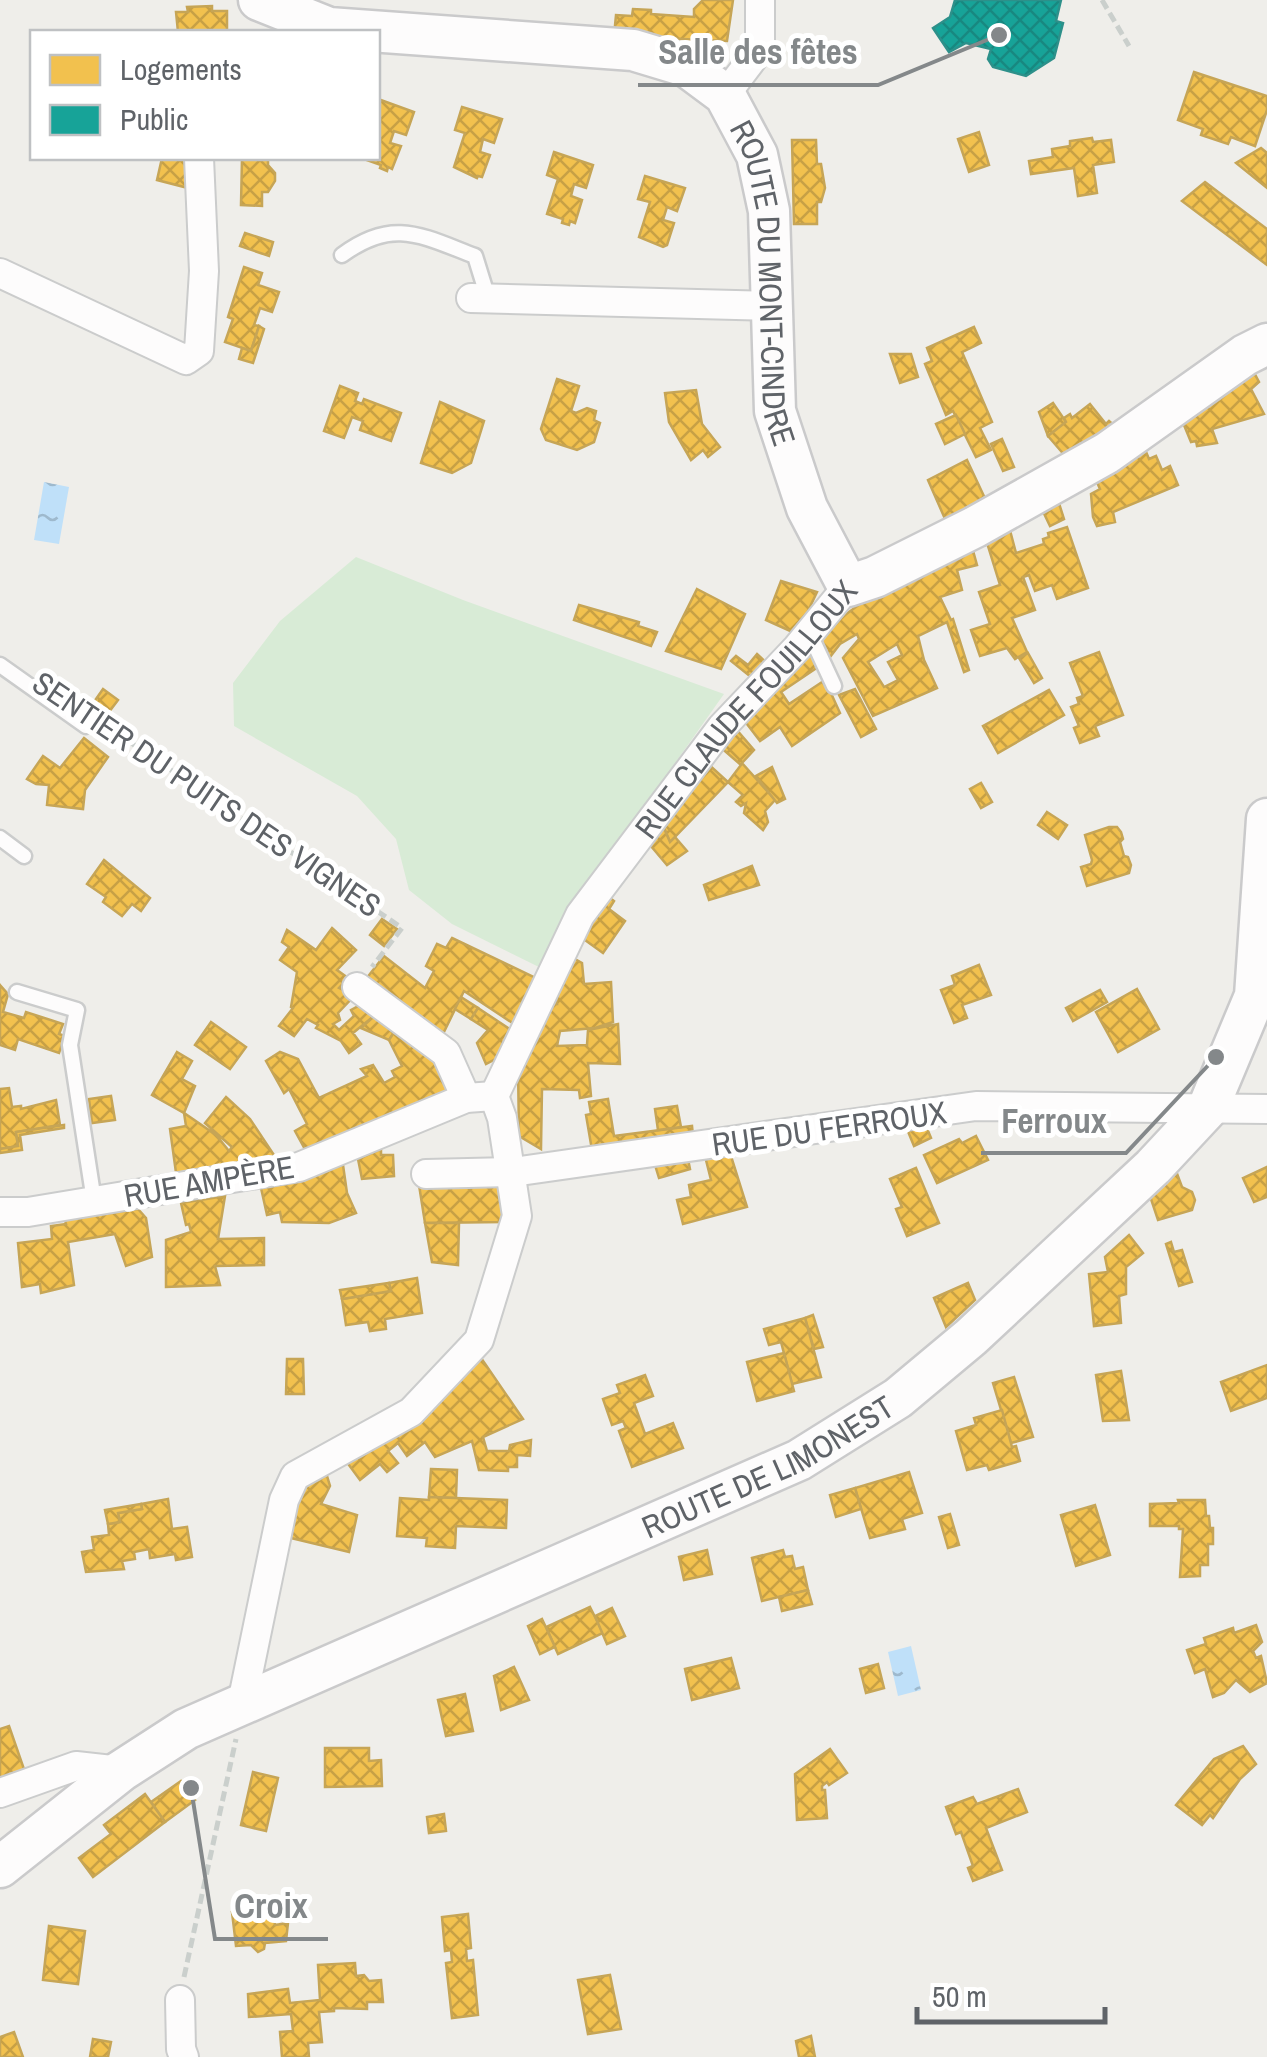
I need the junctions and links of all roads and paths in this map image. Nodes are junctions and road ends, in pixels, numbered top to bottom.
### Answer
1 (259, 0) edge
2 (760, 0) edge
3 (1102, 0) edge
4 (327, 30) edge
5 (380, 33) edge
6 (1128, 46) dead end
7 (725, 95) junction
8 (199, 160) edge
9 (342, 256) dead end
10 (0, 273) edge
11 (480, 298) joint
12 (770, 306) junction
13 (1267, 344) edge
14 (848, 586) junction
15 (806, 637) junction
16 (0, 665) edge
17 (834, 686) dead end
18 (104, 725) dead end
19 (86, 726) dead end
20 (1267, 819) edge
21 (0, 838) edge
22 (24, 856) dead end
23 (357, 986) joint
24 (17, 992) dead end
25 (480, 1097) junction
26 (1208, 1108) junction
27 (1267, 1109) edge
28 (513, 1172) junction
29 (426, 1174) dead end
30 (94, 1201) junction
31 (0, 1212) edge
32 (242, 1703) junction
33 (121, 1771) junction
34 (0, 1793) edge
35 (0, 1867) edge
36 (180, 2000) joint
37 (184, 2057) edge

1 - 4 street, ROUTE DU MONT-CINDRE
2 - 7 street
3 - 6 path
5 - 7 street, ROUTE DU MONT-CINDRE
7 - 12 street, ROUTE DU MONT-CINDRE
8 - 10 street
9 - 11 lane
11 - 12 street
12 - 14 street, ROUTE DU MONT-CINDRE
13 - 14 street, RUE CLAUDE FOUILLOUX
14 - 15 street, RUE CLAUDE FOUILLOUX
15 - 17 lane
15 - 25 street, RUE CLAUDE FOUILLOUX
16 - 19 lane
18 - 23 path, SENTIER DU PUITS DES VIGNES
20 - 26 street, ROUTE DE LIMONEST
21 - 22 lane
23 - 25 street
24 - 30 lane
25 - 28 street
25 - 30 street, RUE AMPÈRE
26 - 27 street, RUE DU FERROUX
26 - 28 street, RUE DU FERROUX
26 - 32 street, ROUTE DE LIMONEST
28 - 29 street, RUE DU FERROUX
28 - 32 street
30 - 31 street, RUE AMPÈRE
32 - 33 street, ROUTE DE LIMONEST
32 - 36 path
33 - 34 street
33 - 35 street, ROUTE DE LIMONEST
36 - 37 street

